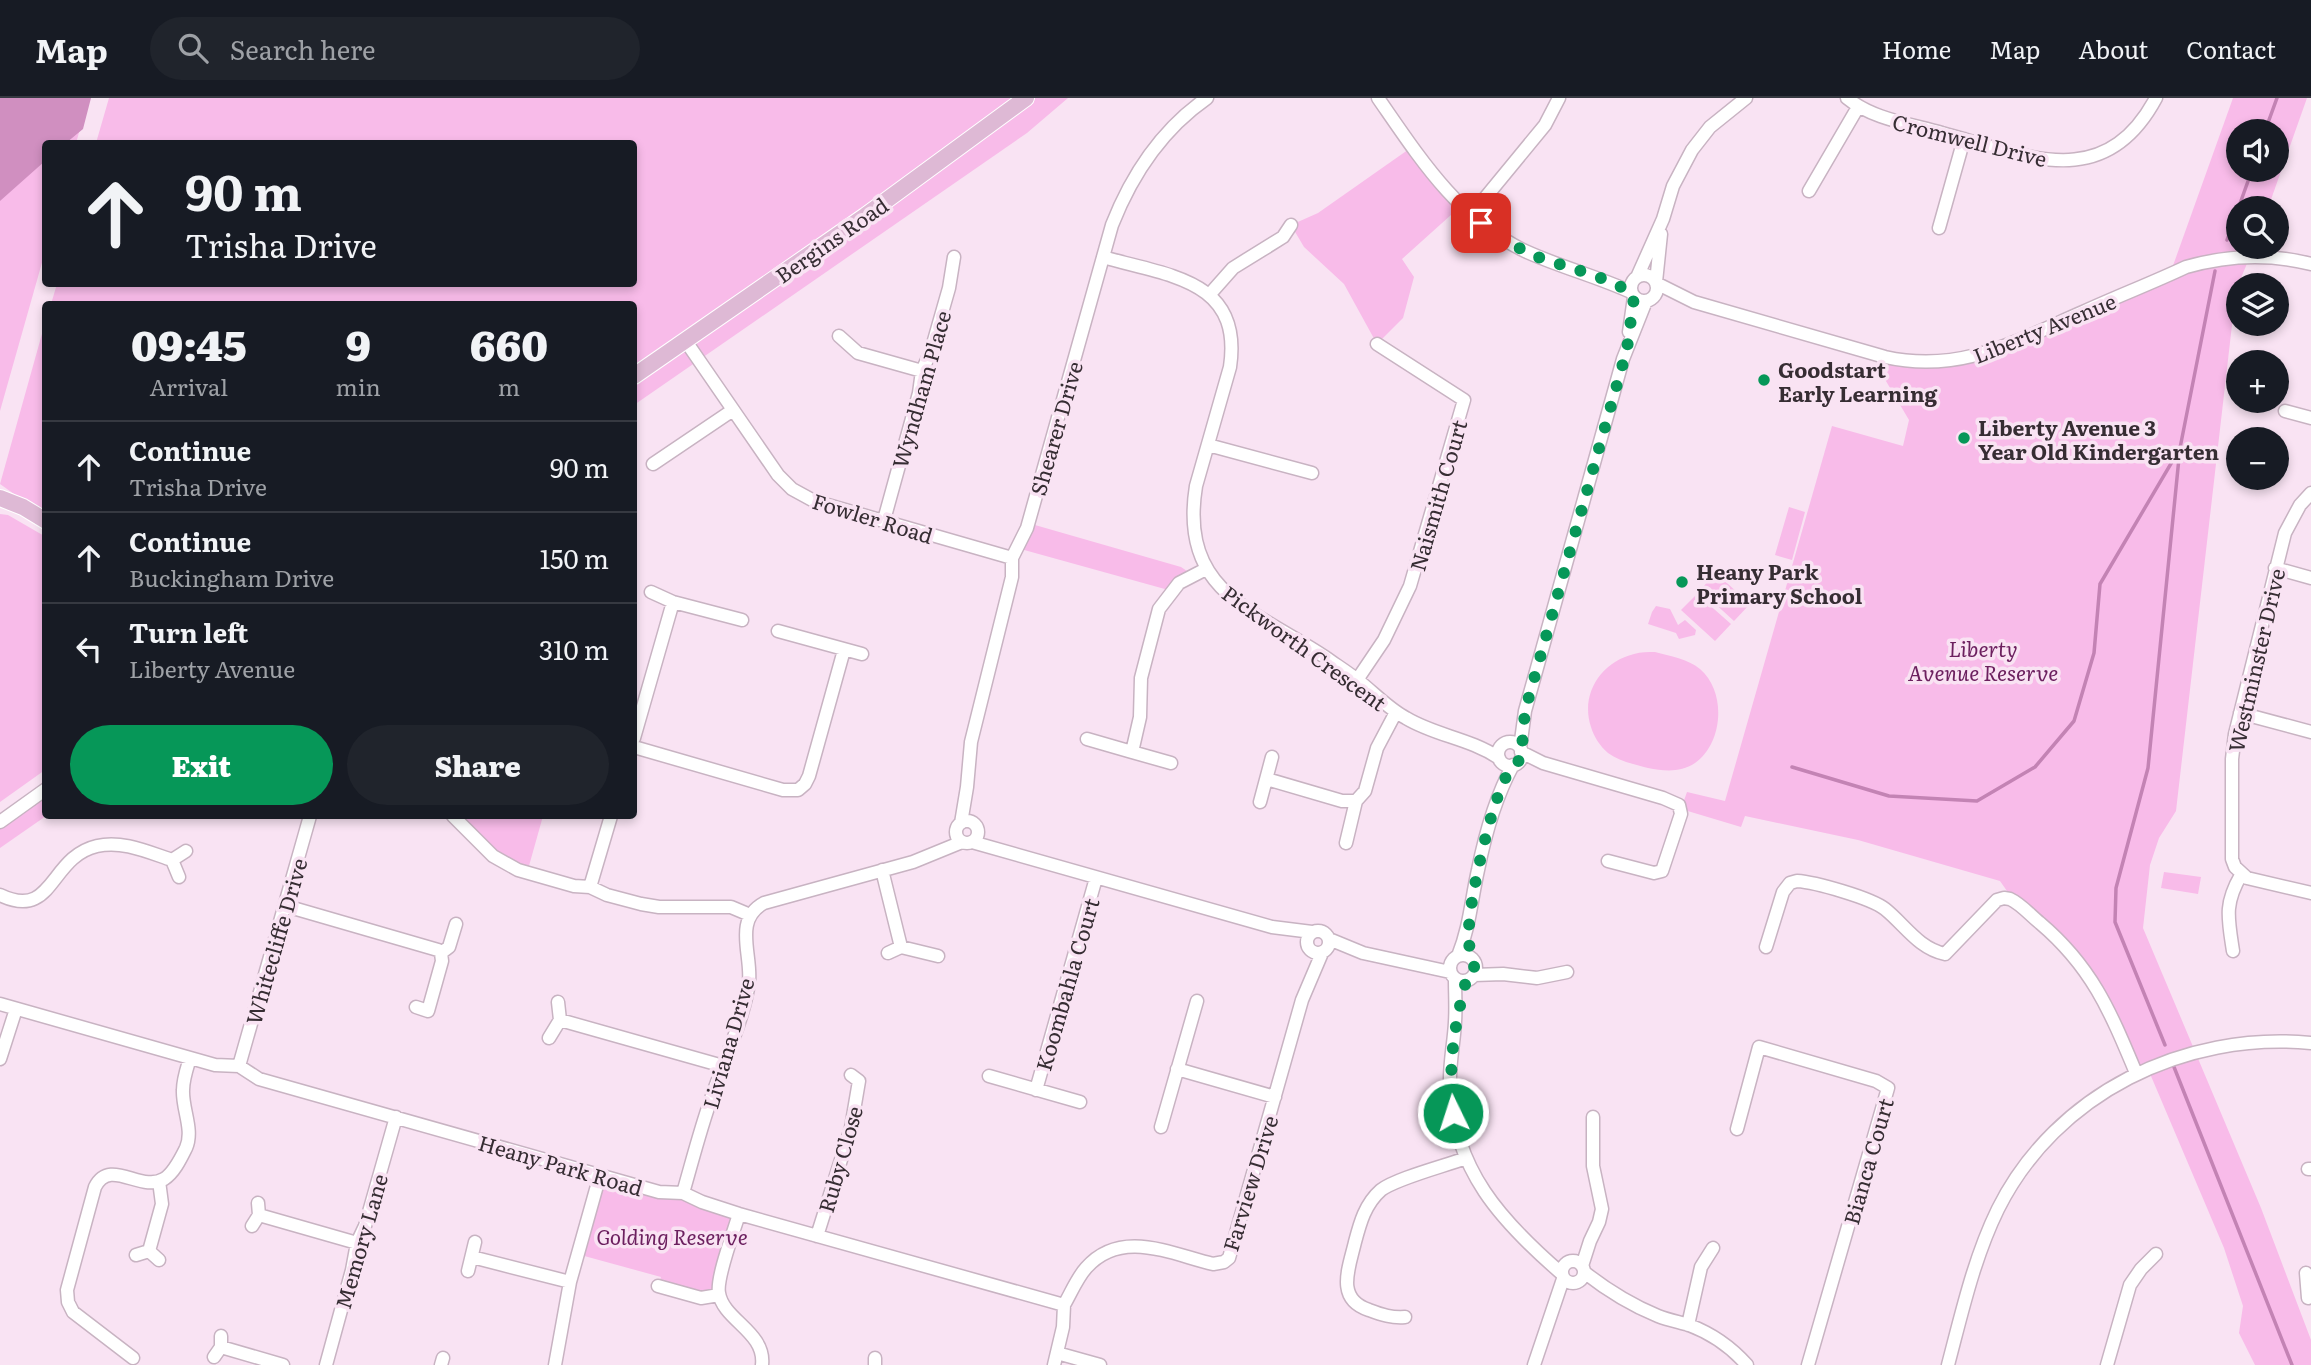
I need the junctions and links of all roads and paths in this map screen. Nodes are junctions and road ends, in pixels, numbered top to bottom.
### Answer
1 (1026, 98) edge
2 (1207, 98) edge
3 (1378, 98) edge
4 (1559, 98) edge
5 (1746, 98) edge
6 (1847, 98) edge
7 (2156, 98) edge
8 (1858, 107) junction
9 (1964, 139) junction
10 (1809, 191) dead end
11 (1471, 215) junction
12 (1663, 219) junction
13 (1291, 225) dead end
14 (1939, 228) dead end
15 (954, 257) dead end
16 (1103, 257) junction
17 (2311, 264) edge
18 (1584, 272) junction
19 (1636, 277) junction
20 (1656, 283) junction
21 (1210, 294) junction
22 (1641, 297) junction
23 (1694, 302) junction
24 (839, 336) dead end
25 (685, 340) junction
26 (1377, 344) dead end
27 (922, 371) junction
28 (637, 374) edge
29 (733, 410) junction
30 (2289, 412) edge
31 (2311, 418) edge
32 (1208, 445) junction
33 (653, 464) dead end
34 (1312, 473) dead end
35 (2311, 493) edge
36 (0, 498) edge
37 (42, 519) edge
38 (884, 520) junction
39 (1012, 558) junction
40 (2275, 568) junction
41 (1206, 569) junction
42 (2311, 578) edge
43 (652, 592) dead end
44 (673, 603) junction
45 (742, 620) dead end
46 (778, 631) dead end
47 (844, 650) junction
48 (862, 654) dead end
49 (1357, 680) junction
50 (1525, 711) junction
51 (1396, 712) junction
52 (2240, 713) junction
53 (637, 727) edge
54 (2311, 732) edge
55 (1087, 739) dead end
56 (1470, 742) junction
57 (1504, 743) junction
58 (637, 748) edge
59 (1132, 752) junction
60 (1272, 757) dead end
61 (1519, 757) junction
62 (1499, 760) junction
63 (1171, 763) dead end
64 (1267, 779) junction
65 (42, 792) edge
66 (1356, 801) junction
67 (1260, 802) dead end
68 (1497, 802) junction
69 (309, 819) edge
70 (456, 819) edge
71 (610, 819) edge
72 (0, 822) edge
73 (967, 832) junction
74 (1346, 843) dead end
75 (186, 851) dead end
76 (172, 860) junction
77 (1608, 861) dead end
78 (882, 870) junction
79 (2241, 875) junction
80 (179, 877) dead end
81 (1096, 878) junction
82 (590, 887) junction
83 (2311, 893) edge
84 (0, 895) edge
85 (286, 906) junction
86 (750, 915) junction
87 (456, 924) dead end
88 (1318, 945) junction
89 (901, 947) junction
90 (1766, 947) dead end
91 (2232, 951) dead end
92 (441, 953) junction
93 (888, 953) dead end
94 (938, 956) dead end
95 (1463, 968) junction
96 (1567, 972) dead end
97 (1197, 1001) dead end
98 (558, 1002) dead end
99 (0, 1004) edge
100 (16, 1009) junction
101 (428, 1011) dead end
102 (560, 1020) junction
103 (549, 1038) dead end
104 (2311, 1043) edge
105 (190, 1058) junction
106 (0, 1059) edge
107 (239, 1066) junction
108 (723, 1066) junction
109 (1177, 1069) junction
110 (2136, 1073) junction
111 (989, 1076) dead end
112 (860, 1079) dead end
113 (1036, 1090) junction
114 (1275, 1097) junction
115 (1080, 1102) dead end
116 (396, 1117) junction
117 (1593, 1117) dead end
118 (1161, 1127) dead end
119 (1737, 1129) dead end
120 (1466, 1157) junction
121 (600, 1175) junction
122 (159, 1181) junction
123 (683, 1193) junction
124 (739, 1214) junction
125 (256, 1215) dead end
126 (817, 1236) junction
127 (475, 1242) dead end
128 (357, 1243) junction
129 (1713, 1248) dead end
130 (2156, 1254) dead end
131 (136, 1255) dead end
132 (472, 1257) junction
133 (468, 1271) dead end
134 (1573, 1272) junction
135 (570, 1282) junction
136 (658, 1286) dead end
137 (719, 1295) junction
138 (1064, 1305) junction
139 (1405, 1317) dead end
140 (1688, 1325) junction
141 (219, 1347) dead end
142 (137, 1358) edge
143 (1056, 1359) edge
144 (283, 1365) edge
145 (326, 1365) edge
146 (555, 1365) edge
147 (762, 1365) edge
148 (1100, 1365) edge
149 (1534, 1365) edge
150 (1747, 1365) edge
151 (1808, 1365) edge
152 (1948, 1365) edge
153 (2107, 1365) edge

1 - 25 main road, Bergins Road
2 - 16 street, Shearer Drive
3 - 11 street, Liberty Avenue
4 - 11 street
5 - 12 street
6 - 8 street, Cromwell Drive
7 - 9 street, Cromwell Drive
8 - 9 street, Cromwell Drive
8 - 10 street
9 - 14 street
11 - 18 street, Liberty Avenue
12 - 19 street
12 - 20 street
13 - 21 street
15 - 27 street, Wyndham Place
16 - 21 street
16 - 39 street, Shearer Drive
17 - 23 street, Liberty Avenue
18 - 19 street, Liberty Avenue
18 - 22 street, Liberty Avenue
19 - 20 street
19 - 22 street
20 - 22 street
20 - 23 street, Liberty Avenue
21 - 32 street, Pickworth Crescent
22 - 23 street, Liberty Avenue
22 - 50 street
24 - 27 street
25 - 28 main road, Bergins Road
25 - 29 street, Fowler Road
26 - 49 street, Naismith Court
27 - 38 street, Wyndham Place
29 - 33 street
29 - 38 street, Fowler Road
30 - 31 street
32 - 34 street
32 - 41 street, Pickworth Crescent
35 - 40 street, Westminster Drive
36 - 37 main road
38 - 39 street, Fowler Road
39 - 73 street, Shearer Drive
40 - 42 street
40 - 52 street, Westminster Drive
41 - 49 street, Pickworth Crescent
41 - 59 street
43 - 44 street
44 - 45 street
44 - 53 street
46 - 47 street
47 - 48 street
47 - 58 street
49 - 51 street, Pickworth Crescent
50 - 57 street
50 - 61 street
51 - 56 street, Pickworth Crescent
51 - 66 street
52 - 54 street
52 - 79 street, Westminster Drive
55 - 59 street
56 - 57 street, Pickworth Crescent
56 - 62 street, Pickworth Crescent
57 - 61 street
57 - 62 street
59 - 63 street
60 - 64 street
61 - 62 street
61 - 68 street
61 - 77 street
62 - 68 street
64 - 66 street
64 - 67 street
65 - 72 street
66 - 74 street
68 - 95 street
69 - 85 street, Whitecliffe Drive
70 - 82 street
71 - 82 street
73 - 78 street
73 - 81 street
75 - 76 street
76 - 80 street
76 - 84 street
78 - 86 street
78 - 89 street
79 - 83 street
79 - 91 street
81 - 88 street
81 - 113 street, Koombahla Court
82 - 86 street
85 - 92 street
85 - 107 street, Whitecliffe Drive
86 - 108 street, Liviana Drive
87 - 92 street
88 - 95 street
88 - 114 street, Farview Drive
89 - 93 street
89 - 94 street
90 - 110 street
92 - 101 street
95 - 96 street
95 - 120 street
97 - 109 street
98 - 102 street
99 - 100 street, Heany Park Road
100 - 105 street, Heany Park Road
100 - 106 street
102 - 103 street
102 - 108 street
104 - 110 street
105 - 107 street, Heany Park Road
105 - 122 street
107 - 116 street, Heany Park Road
108 - 123 street, Liviana Drive
109 - 114 street
109 - 118 street
110 - 152 street
111 - 113 street, Koombahla Court
112 - 126 street, Ruby Close
113 - 115 street, Koombahla Court
114 - 138 street, Farview Drive
116 - 121 street, Heany Park Road
116 - 128 street, Memory Lane
117 - 134 street
119 - 151 street, Bianca Court
120 - 134 street
120 - 139 street
121 - 123 street, Heany Park Road
121 - 135 street
122 - 131 street
122 - 142 street
123 - 124 street, Heany Park Road
124 - 126 street, Heany Park Road
124 - 137 street
125 - 128 street
126 - 138 street, Heany Park Road
127 - 132 street
128 - 145 street, Memory Lane
129 - 140 street
130 - 153 street
132 - 133 street
132 - 135 street
134 - 140 street
134 - 149 street
135 - 146 street
136 - 137 street
137 - 147 street
138 - 143 street
140 - 150 street
141 - 144 street
143 - 148 street

